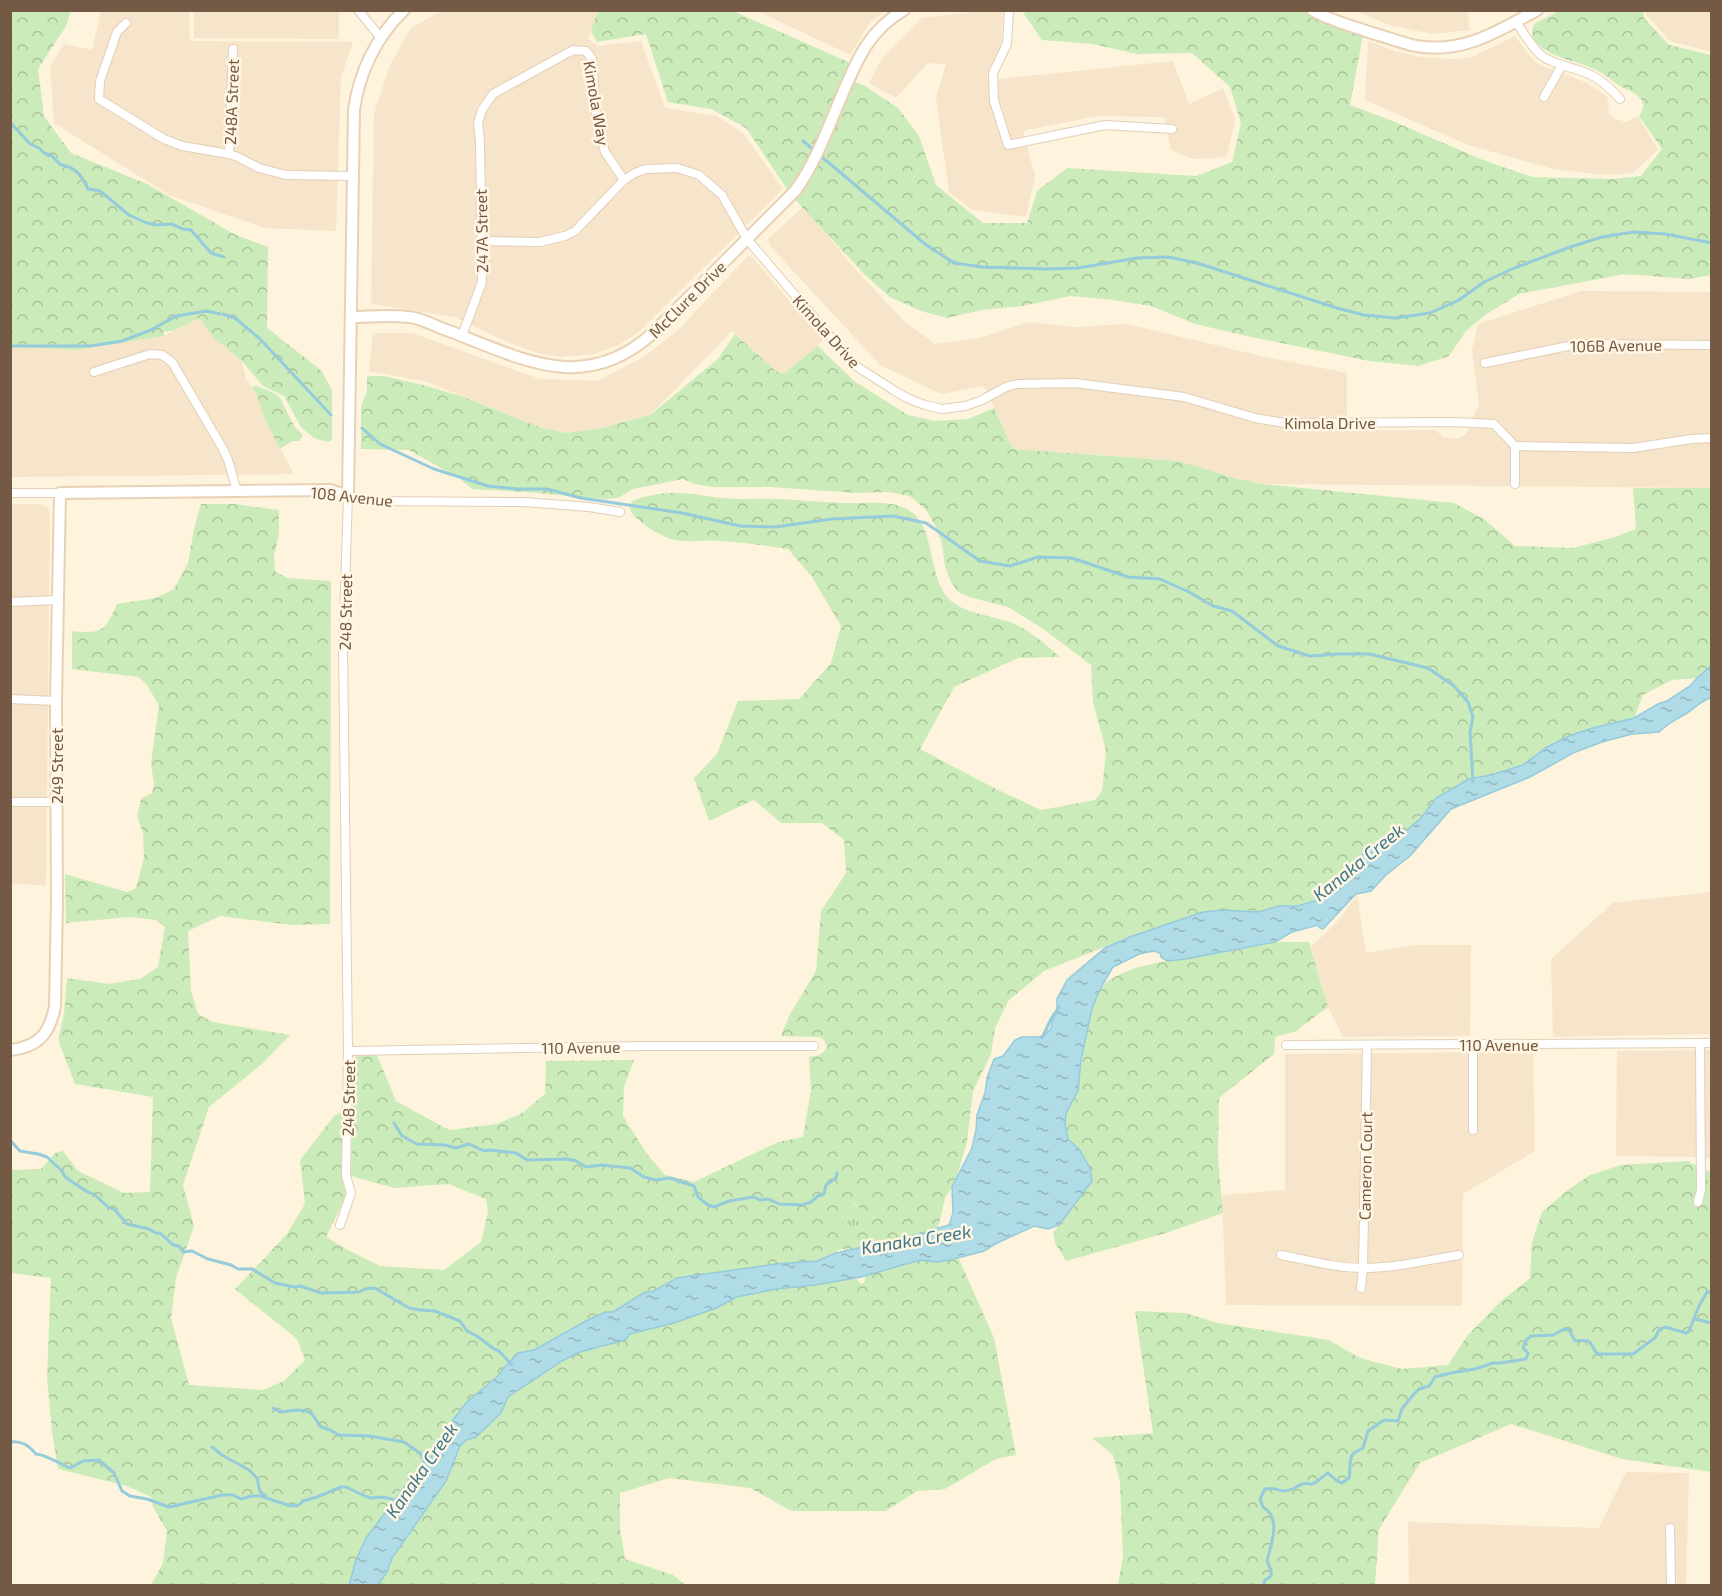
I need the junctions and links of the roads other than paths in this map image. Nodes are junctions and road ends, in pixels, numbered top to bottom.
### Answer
1 (358, 10) edge
2 (404, 10) edge
3 (904, 10) edge
4 (1009, 10) edge
5 (1312, 10) edge
6 (1537, 10) edge
7 (888, 14) edge
8 (1516, 22) junction
9 (126, 23) dead end
10 (381, 38) junction
11 (233, 49) dead end
12 (1562, 65) junction
13 (1544, 97) dead end
14 (1620, 99) dead end
15 (478, 123) joint
16 (1172, 129) dead end
17 (229, 154) junction
18 (352, 176) junction
19 (624, 180) junction
20 (747, 239) junction
21 (481, 241) junction
22 (351, 317) junction
23 (462, 336) junction
24 (1712, 345) edge
25 (1485, 363) dead end
26 (94, 372) dead end
27 (1712, 438) edge
28 (1515, 446) junction
29 (1515, 483) dead end
30 (237, 491) junction
31 (10, 493) edge
32 (60, 493) junction
33 (348, 496) junction
34 (620, 512) dead end
35 (57, 600) junction
36 (10, 602) edge
37 (10, 699) edge
38 (56, 701) junction
39 (10, 802) edge
40 (56, 802) junction
41 (1712, 1042) edge
42 (1701, 1043) junction
43 (1473, 1044) junction
44 (1286, 1045) dead end
45 (1367, 1045) junction
46 (814, 1046) dead end
47 (10, 1050) edge
48 (348, 1051) junction
49 (1473, 1130) dead end
50 (1698, 1202) dead end
51 (340, 1225) dead end
52 (1459, 1254) dead end
53 (1281, 1255) dead end
54 (1363, 1268) junction
55 (1361, 1288) dead end
56 (1670, 1528) dead end
57 (1671, 1586) edge

1 - 10 street
2 - 10 main road, 248 Street
3 - 7 main road, McClure Drive
4 - 16 street
5 - 8 main road
6 - 8 main road
7 - 20 main road, McClure Drive
8 - 12 street
9 - 17 street
10 - 18 main road, 248 Street
11 - 17 street, 248A Street
12 - 13 street
12 - 14 street
15 - 19 street, Kimola Way
15 - 21 street, 247A Street
17 - 18 street
18 - 22 main road, 248 Street
19 - 20 street, Kimola Drive
19 - 21 street, Kimola Drive
20 - 23 main road, McClure Drive
20 - 28 street, Kimola Drive
21 - 23 street, 247A Street
22 - 23 main road, McClure Drive
22 - 33 main road, 248 Street
24 - 25 street, 106B Avenue
26 - 30 street
27 - 28 street
28 - 29 street
30 - 32 main road, 108 Avenue
30 - 33 main road, 108 Avenue
31 - 32 street, 108 Avenue
32 - 35 main road, 249 Street
33 - 34 street, 108 Avenue
33 - 48 street, 248 Street
35 - 36 street
35 - 38 main road, 249 Street
37 - 38 street
38 - 40 main road, 249 Street
39 - 40 street
40 - 47 main road, 249 Street
41 - 42 street, 110 Avenue
42 - 43 street, 110 Avenue
42 - 50 street
43 - 45 street, 110 Avenue
43 - 49 street
44 - 45 street, 110 Avenue
45 - 54 street, Cameron Court
46 - 48 street, 110 Avenue
48 - 51 street, 248 Street
52 - 54 street
53 - 54 street
54 - 55 street, Cameron Court
56 - 57 street

